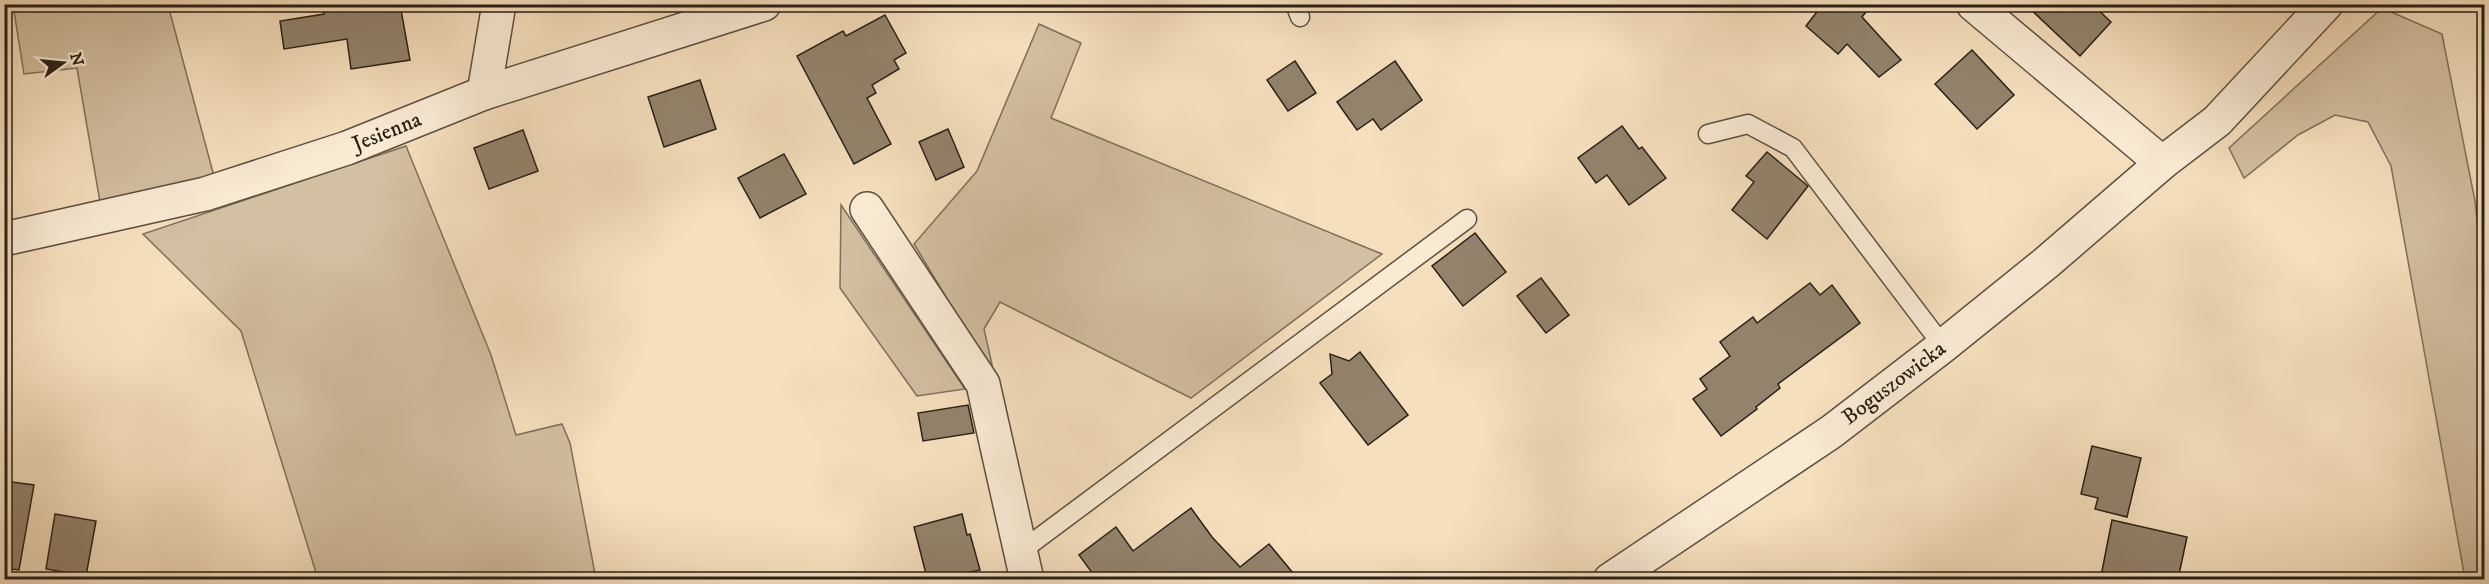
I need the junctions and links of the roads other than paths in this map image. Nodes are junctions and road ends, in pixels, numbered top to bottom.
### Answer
1 (499, 4) edge
2 (764, 4) edge
3 (1973, 4) edge
4 (2326, 4) edge
5 (484, 93) junction
6 (1708, 134) dead end
7 (2162, 163) junction
8 (867, 208) dead end
9 (1467, 219) dead end
10 (4, 239) edge
11 (1943, 346) junction
12 (1024, 564) edge
13 (1610, 579) edge

1 - 5 street
2 - 5 street, Jesienna
3 - 7 street
4 - 7 street, Boguszowicka
5 - 10 street, Jesienna
6 - 11 lane
7 - 11 street, Boguszowicka
8 - 12 street
9 - 12 lane
11 - 13 street, Boguszowicka

